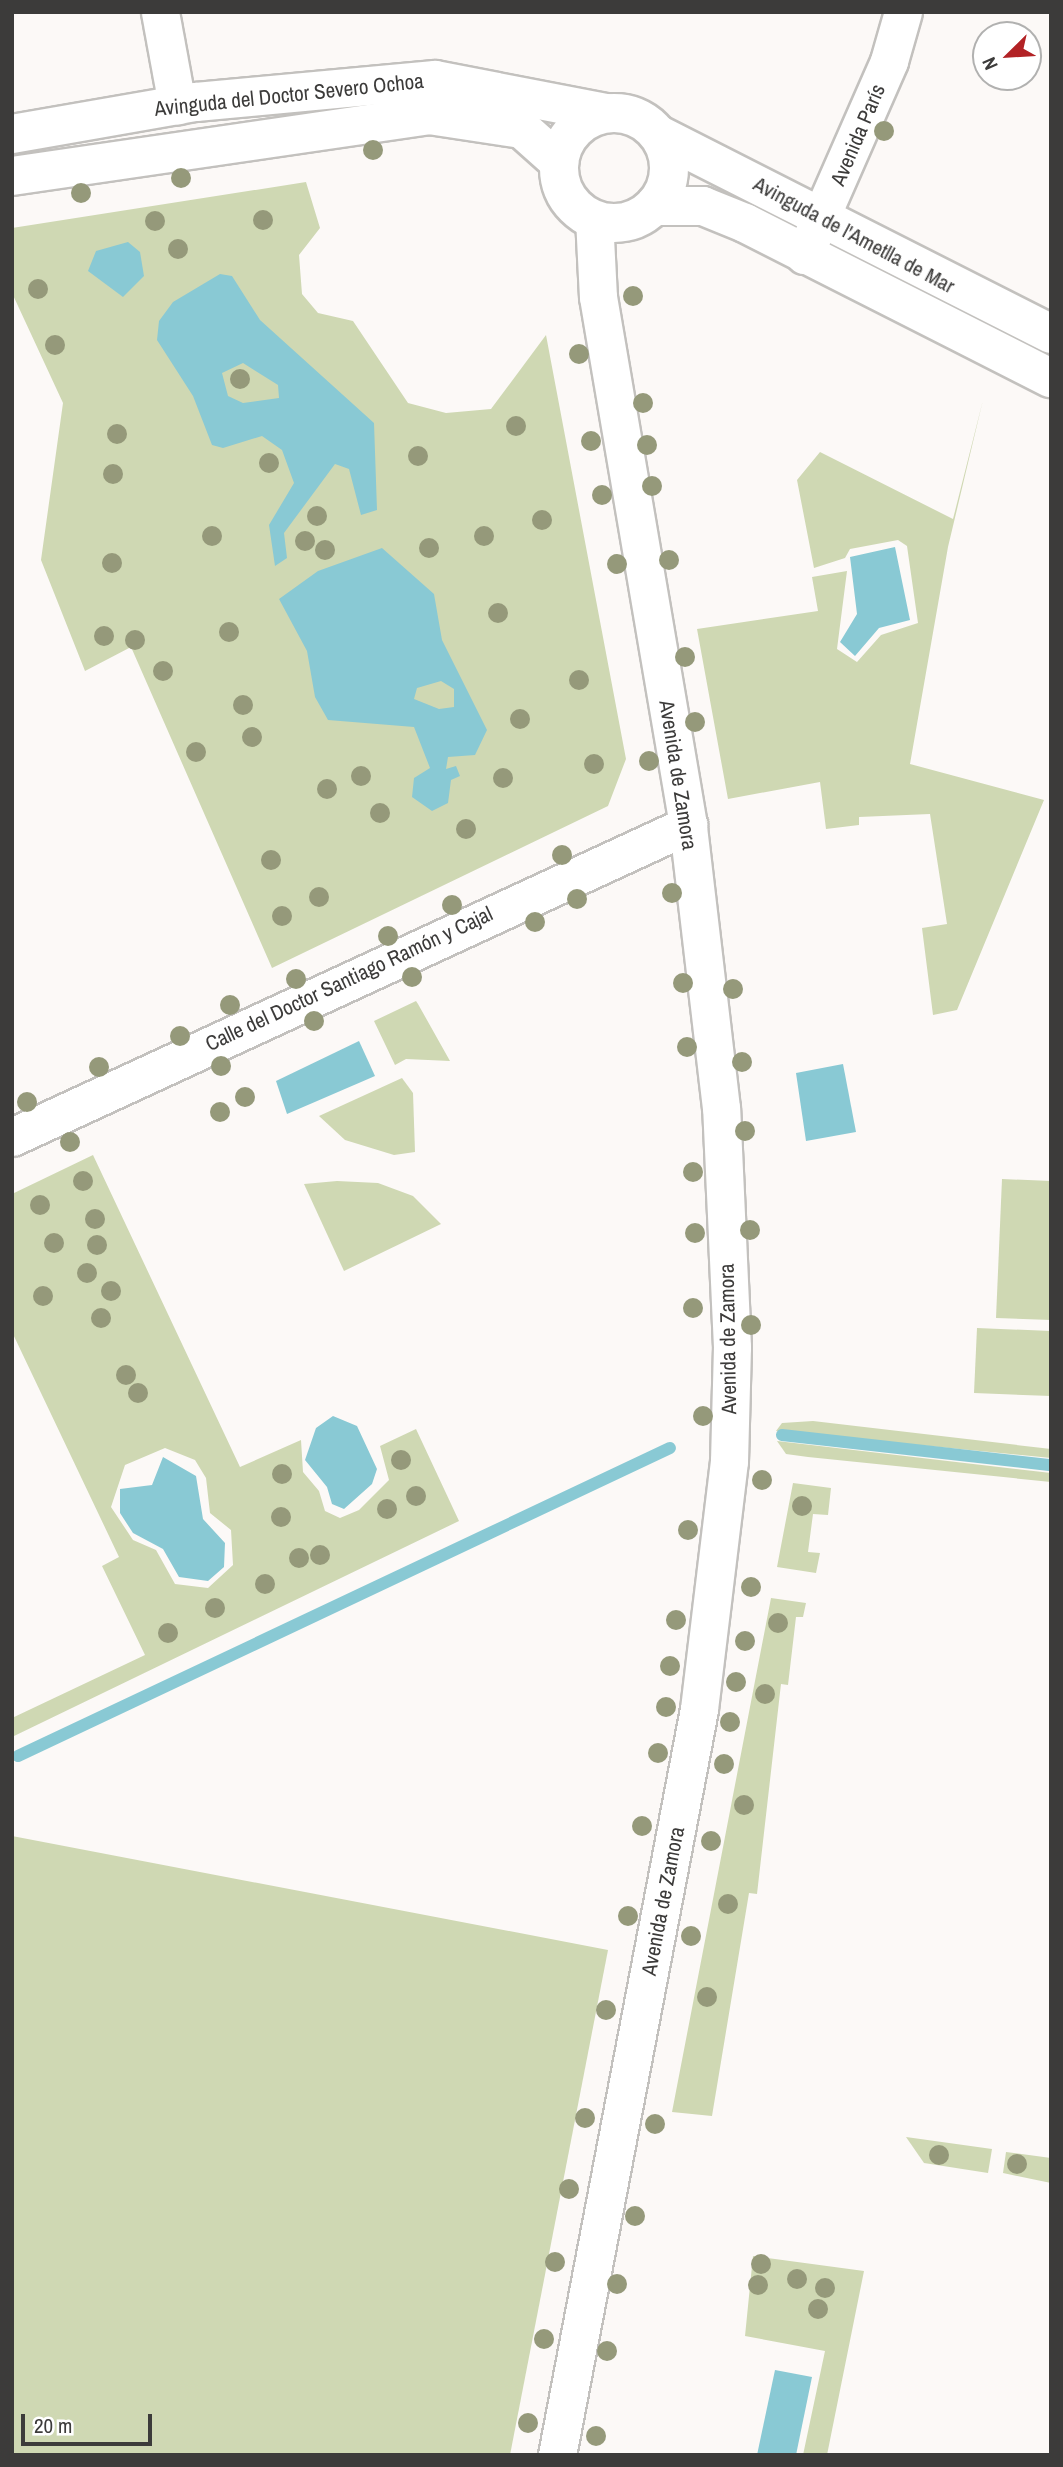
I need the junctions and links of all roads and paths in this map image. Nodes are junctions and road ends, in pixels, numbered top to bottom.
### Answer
1 (160, 12) edge
2 (903, 12) edge
3 (177, 105) junction
4 (607, 113) junction
5 (12, 134) edge
6 (659, 135) junction
7 (559, 162) junction
8 (12, 176) edge
9 (654, 206) junction
10 (821, 217) junction
11 (594, 219) junction
12 (804, 255) junction
13 (1051, 334) edge
14 (1051, 378) edge
15 (688, 825) junction
16 (12, 1137) edge
17 (557, 2455) edge

1 - 3 street
2 - 10 street, Avenida París
3 - 4 street, Avinguda del Doctor Severo Ochoa
3 - 5 street, Avinguda del Doctor Severo Ochoa
4 - 6 street
4 - 7 street
6 - 9 street
6 - 10 street, Avinguda de l'Ametlla de Mar
7 - 8 street, Avinguda del Doctor Severo Ochoa
7 - 11 street
9 - 11 street
9 - 12 street, Avinguda de l'Ametlla de Mar
10 - 12 street, Avenida París
10 - 13 street, Avinguda de l'Ametlla de Mar
11 - 15 street, Avenida de Zamora
12 - 14 street, Avinguda de l'Ametlla de Mar
15 - 16 street, Calle del Doctor Santiago Ramón y Cajal
15 - 17 street, Avenida de Zamora

